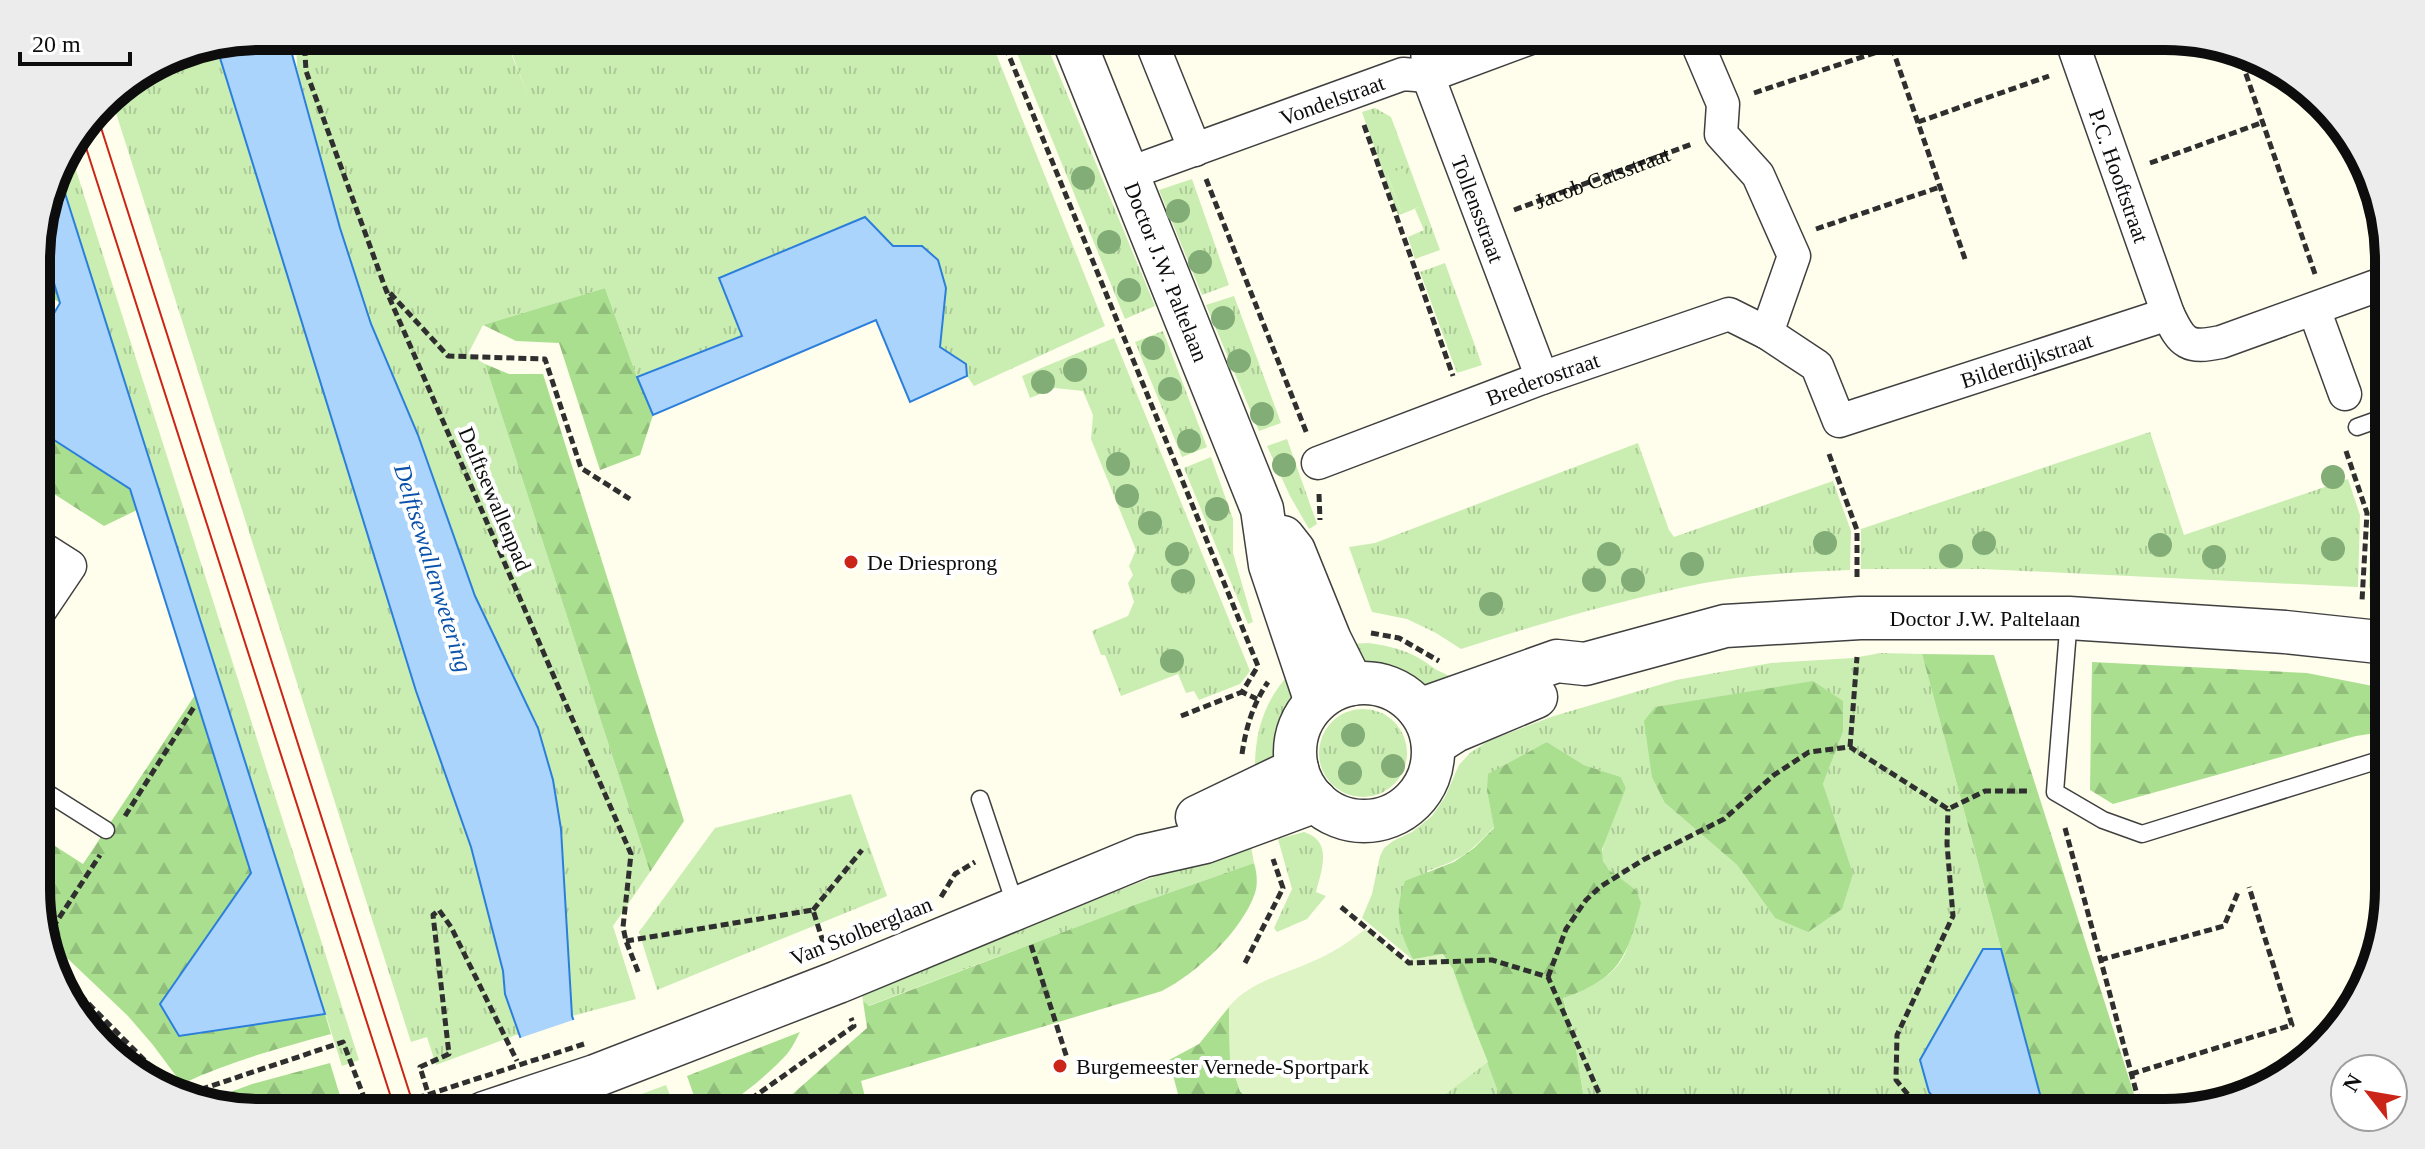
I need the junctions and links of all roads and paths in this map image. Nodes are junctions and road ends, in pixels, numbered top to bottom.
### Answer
1 (305, 50) edge
2 (1007, 50) edge
3 (1078, 50) edge
4 (1155, 50) edge
5 (1427, 50) edge
6 (1498, 50) edge
7 (1699, 50) edge
8 (1885, 50) edge
9 (1893, 50) edge
10 (2075, 50) edge
11 (2243, 65) edge
12 (1428, 76) junction
13 (1353, 94) junction
14 (1722, 119) junction
15 (1918, 122) junction
16 (2262, 123) junction
17 (1195, 150) junction
18 (1127, 174) junction
19 (2119, 174) junction
20 (1940, 187) junction
21 (1483, 222) junction
22 (1788, 239) junction
23 (1965, 259) dead end
24 (2375, 286) edge
25 (386, 290) junction
26 (2320, 307) junction
27 (2168, 314) junction
28 (1767, 333) junction
29 (1542, 378) junction
30 (2345, 394) dead end
31 (1465, 407) junction
32 (2375, 421) edge
33 (2357, 427) joint
34 (1318, 463) junction
35 (630, 499) dead end
36 (1320, 534) dead end
37 (50, 553) edge
38 (50, 596) edge
39 (2362, 606) dead end
40 (2069, 618) junction
41 (2375, 642) edge
42 (1273, 674) dead end
43 (1242, 692) junction
44 (1334, 693) junction
45 (1257, 699) junction
46 (1181, 716) dead end
47 (1426, 728) junction
48 (1241, 758) dead end
49 (2375, 761) edge
50 (1306, 785) junction
51 (2055, 792) junction
52 (50, 795) edge
53 (980, 799) dead end
54 (1948, 809) junction
55 (106, 830) dead end
56 (862, 850) dead end
57 (997, 850) junction
58 (2249, 887) dead end
59 (2239, 890) dead end
60 (932, 906) dead end
61 (1016, 907) junction
62 (1341, 907) dead end
63 (813, 910) junction
64 (626, 941) junction
65 (828, 955) junction
66 (1037, 959) dead end
67 (2100, 960) junction
68 (639, 974) dead end
69 (1548, 977) junction
70 (77, 993) edge
71 (1067, 1058) dead end
72 (590, 1060) junction
73 (519, 1066) junction
74 (153, 1070) edge
75 (2131, 1074) junction
76 (198, 1090) edge
77 (365, 1099) edge
78 (414, 1099) edge
79 (430, 1099) edge
80 (512, 1099) edge
81 (751, 1099) edge
82 (1603, 1099) edge
83 (1912, 1099) edge
84 (2138, 1099) edge

1 - 25 path, Delftsewallenpad
2 - 43 path
3 - 18 street, Doctor J.W. Paltelaan
4 - 17 street
5 - 12 street, Tollensstraat
6 - 12 street, Vondelstraat
7 - 14 street
8 - 14 path, Jacob Catsstraat
9 - 15 path
10 - 15 path
10 - 19 street, P.C. Hooftstraat
11 - 16 path
12 - 13 street, Vondelstraat
12 - 21 street, Tollensstraat
13 - 17 street, Vondelstraat
13 - 31 path
14 - 21 path, Jacob Catsstraat
14 - 22 street
15 - 20 path
16 - 19 path
16 - 26 path
17 - 18 street, Vondelstraat
17 - 34 path
18 - 44 street, Doctor J.W. Paltelaan
19 - 27 street, P.C. Hooftstraat
20 - 22 path
20 - 23 path
21 - 29 street, Tollensstraat
22 - 28 street
24 - 26 street
25 - 35 path
25 - 64 path, Delftsewallenpad
26 - 27 street
26 - 30 street
27 - 28 street, Bilderdijkstraat
28 - 29 street, Brederostraat
29 - 31 street, Brederostraat
31 - 34 street, Brederostraat
32 - 33 lane
33 - 39 path
34 - 36 path
37 - 38 street
40 - 41 street, Doctor J.W. Paltelaan
40 - 47 street, Doctor J.W. Paltelaan
40 - 51 lane
42 - 45 path
43 - 45 path
43 - 46 path
44 - 47 street
44 - 50 street
45 - 48 path
47 - 50 street
49 - 51 lane
50 - 61 street, Van Stolberglaan
51 - 54 path
51 - 67 path
52 - 55 lane
53 - 57 lane
54 - 69 path
54 - 83 path
56 - 63 path
57 - 60 path, Van Stolberglaan
57 - 61 lane
58 - 75 path
59 - 67 path
61 - 65 street, Van Stolberglaan
62 - 69 path
63 - 64 path
63 - 65 path
64 - 68 path, Delftsewallenpad
65 - 72 street, Van Stolberglaan
65 - 81 path
66 - 71 path
67 - 75 path
69 - 82 path
70 - 74 path
72 - 73 path, bridge
72 - 80 street, Van Stolberglaan
73 - 78 path, bridge
73 - 79 path
75 - 84 path
76 - 77 path

